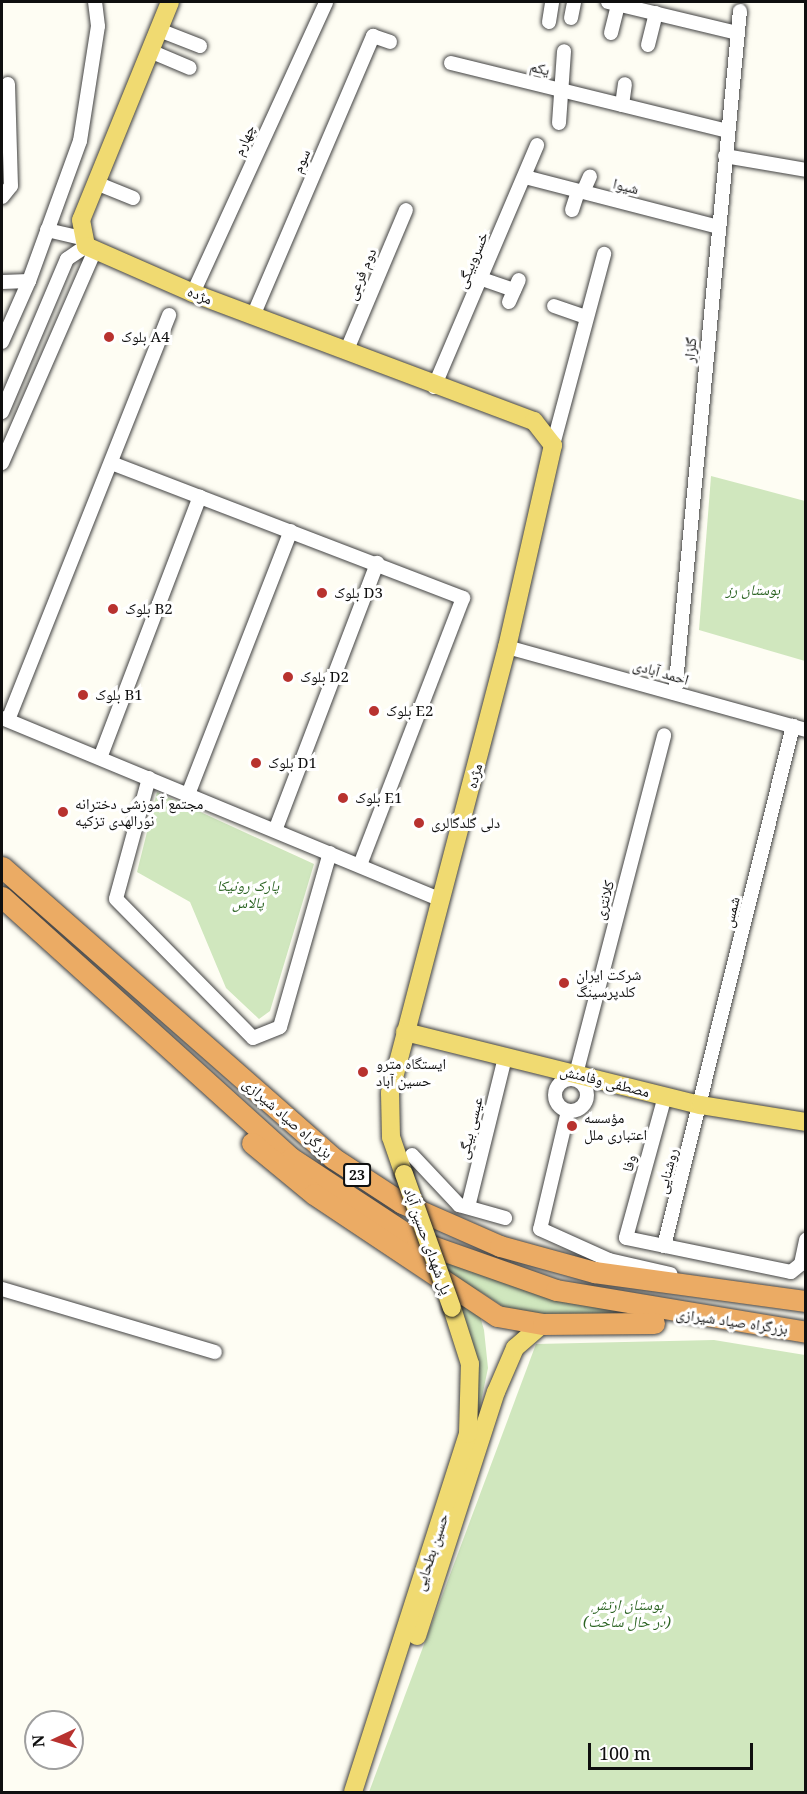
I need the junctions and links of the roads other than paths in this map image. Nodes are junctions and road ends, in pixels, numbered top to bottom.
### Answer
1 (95, 2) edge
2 (170, 2) edge
3 (326, 2) edge
4 (552, 2) edge
5 (574, 2) edge
6 (620, 3) edge
7 (649, 8) edge
8 (740, 11) dead end
9 (571, 18) dead end
10 (549, 22) dead end
11 (159, 30) junction
12 (611, 33) dead end
13 (737, 33) junction
14 (390, 42) dead end
15 (648, 45) dead end
16 (200, 46) dead end
17 (150, 51) junction
18 (564, 51) dead end
19 (451, 63) dead end
20 (190, 68) dead end
21 (8, 84) dead end
22 (625, 84) dead end
23 (561, 90) junction
24 (621, 105) junction
25 (559, 123) dead end
26 (728, 130) junction
27 (537, 145) dead end
28 (725, 156) junction
29 (806, 170) edge
30 (590, 176) dead end
31 (525, 177) junction
32 (96, 183) junction
33 (581, 191) junction
34 (2, 197) edge
35 (134, 198) dead end
36 (406, 210) dead end
37 (572, 210) dead end
38 (719, 227) junction
39 (47, 230) junction
40 (87, 245) junction
41 (604, 254) dead end
42 (482, 279) junction
43 (29, 281) junction
44 (2, 282) edge
45 (514, 291) dead end
46 (193, 293) junction
47 (554, 306) dead end
48 (169, 315) dead end
49 (253, 316) junction
50 (586, 317) junction
51 (2, 342) edge
52 (346, 352) junction
53 (434, 387) junction
54 (2, 412) edge
55 (553, 445) junction
56 (2, 463) edge
57 (114, 464) junction
58 (200, 496) junction
59 (291, 531) junction
60 (377, 563) junction
61 (507, 647) junction
62 (675, 693) junction
63 (5, 719) edge
64 (799, 728) edge
65 (664, 735) dead end
66 (100, 758) junction
67 (149, 778) junction
68 (189, 792) junction
69 (276, 828) junction
70 (330, 853) junction
71 (360, 865) junction
72 (2, 867) edge
73 (2, 897) edge
74 (441, 900) junction
75 (405, 1032) junction
76 (177, 1057) junction
77 (505, 1057) junction
78 (574, 1080) junction
79 (665, 1096) junction
80 (701, 1105) junction
81 (568, 1111) junction
82 (806, 1122) edge
83 (411, 1155) dead end
84 (404, 1174) joint
85 (468, 1207) junction
86 (505, 1218) dead end
87 (806, 1240) edge
88 (664, 1246) junction
89 (2, 1289) edge
90 (718, 1289) junction
91 (806, 1301) edge
92 (452, 1308) joint
93 (714, 1318) junction
94 (543, 1324) junction
95 (806, 1332) edge
96 (215, 1352) dead end
97 (380, 1723) junction
98 (353, 1792) edge

1 - 39 street
2 - 11 main road
3 - 46 street, چهارم
4 - 10 street
5 - 9 street
6 - 7 street
6 - 12 street
7 - 13 street
7 - 15 street
8 - 13 street, گلزار
11 - 16 street
11 - 17 main road
13 - 26 street, گلزار
14 - 49 street, سوم
17 - 20 street
17 - 32 main road
18 - 23 street
19 - 23 street, یکم
21 - 34 street
22 - 24 street
23 - 24 street, یکم
23 - 25 street
24 - 26 street, یکم
26 - 28 street, گلزار
27 - 31 street, خسروبیگی
28 - 29 street
28 - 38 street, گلزار
30 - 33 street
31 - 33 street, شیوا
31 - 42 street, خسروبیگی
32 - 35 street
32 - 40 main road
33 - 37 street
33 - 38 street, شیوا
36 - 52 street, دوم فرعی
38 - 62 street, گلزار
39 - 40 street
39 - 43 street
40 - 46 main road, مژده
40 - 54 street
40 - 56 street
41 - 50 street, مژده
42 - 45 street
42 - 53 street, خسروبیگی
43 - 44 street
43 - 51 street
46 - 49 main road, مژده
47 - 50 street
48 - 57 street
49 - 52 main road, مژده
50 - 55 street, مژده
52 - 53 main road, مژده
53 - 55 main road, مژده
55 - 61 main road, مژده
57 - 58 street
57 - 63 street
58 - 59 street
58 - 66 street
59 - 60 street
59 - 68 street
60 - 69 street
60 - 71 street
61 - 62 street, احمد آبادی
61 - 74 main road, مژده
62 - 64 street, احمد آبادی
63 - 66 street
64 - 80 street, شمس
65 - 78 street, کلانتری
66 - 67 street
67 - 68 street
67 - 70 street
68 - 69 street
69 - 70 street
70 - 71 street
71 - 74 street
72 - 90 highway, بزرگراه صیاد شیرازی / 23
73 - 76 highway, بزرگراه صیاد شیرازی / 23
74 - 75 main road, مژده
75 - 77 main road, مصطفی وفامنش
75 - 84 main road, مژده
76 - 93 highway, بزرگراه صیاد شیرازی / 23
76 - 94 highway
77 - 78 main road, مصطفی وفامنش
77 - 85 street, عیسی بیگی
78 - 79 main road, مصطفی وفامنش
78 - 81 street
78 - 81 street
79 - 80 main road, مصطفی وفامنش
79 - 88 street, وفا
80 - 82 main road, مصطفی وفامنش
80 - 88 street, روشنایی
81 - 90 street
83 - 85 street
84 - 92 main road, پل شهدای حسین آباد, bridge
85 - 86 street
87 - 88 street
89 - 96 street
90 - 91 highway, بزرگراه صیاد شیرازی / 23
92 - 97 main road, حسین بطحایی
93 - 94 highway
93 - 95 highway, بزرگراه صیاد شیرازی / 23
94 - 97 main road
97 - 98 main road, حسین بطحایی

